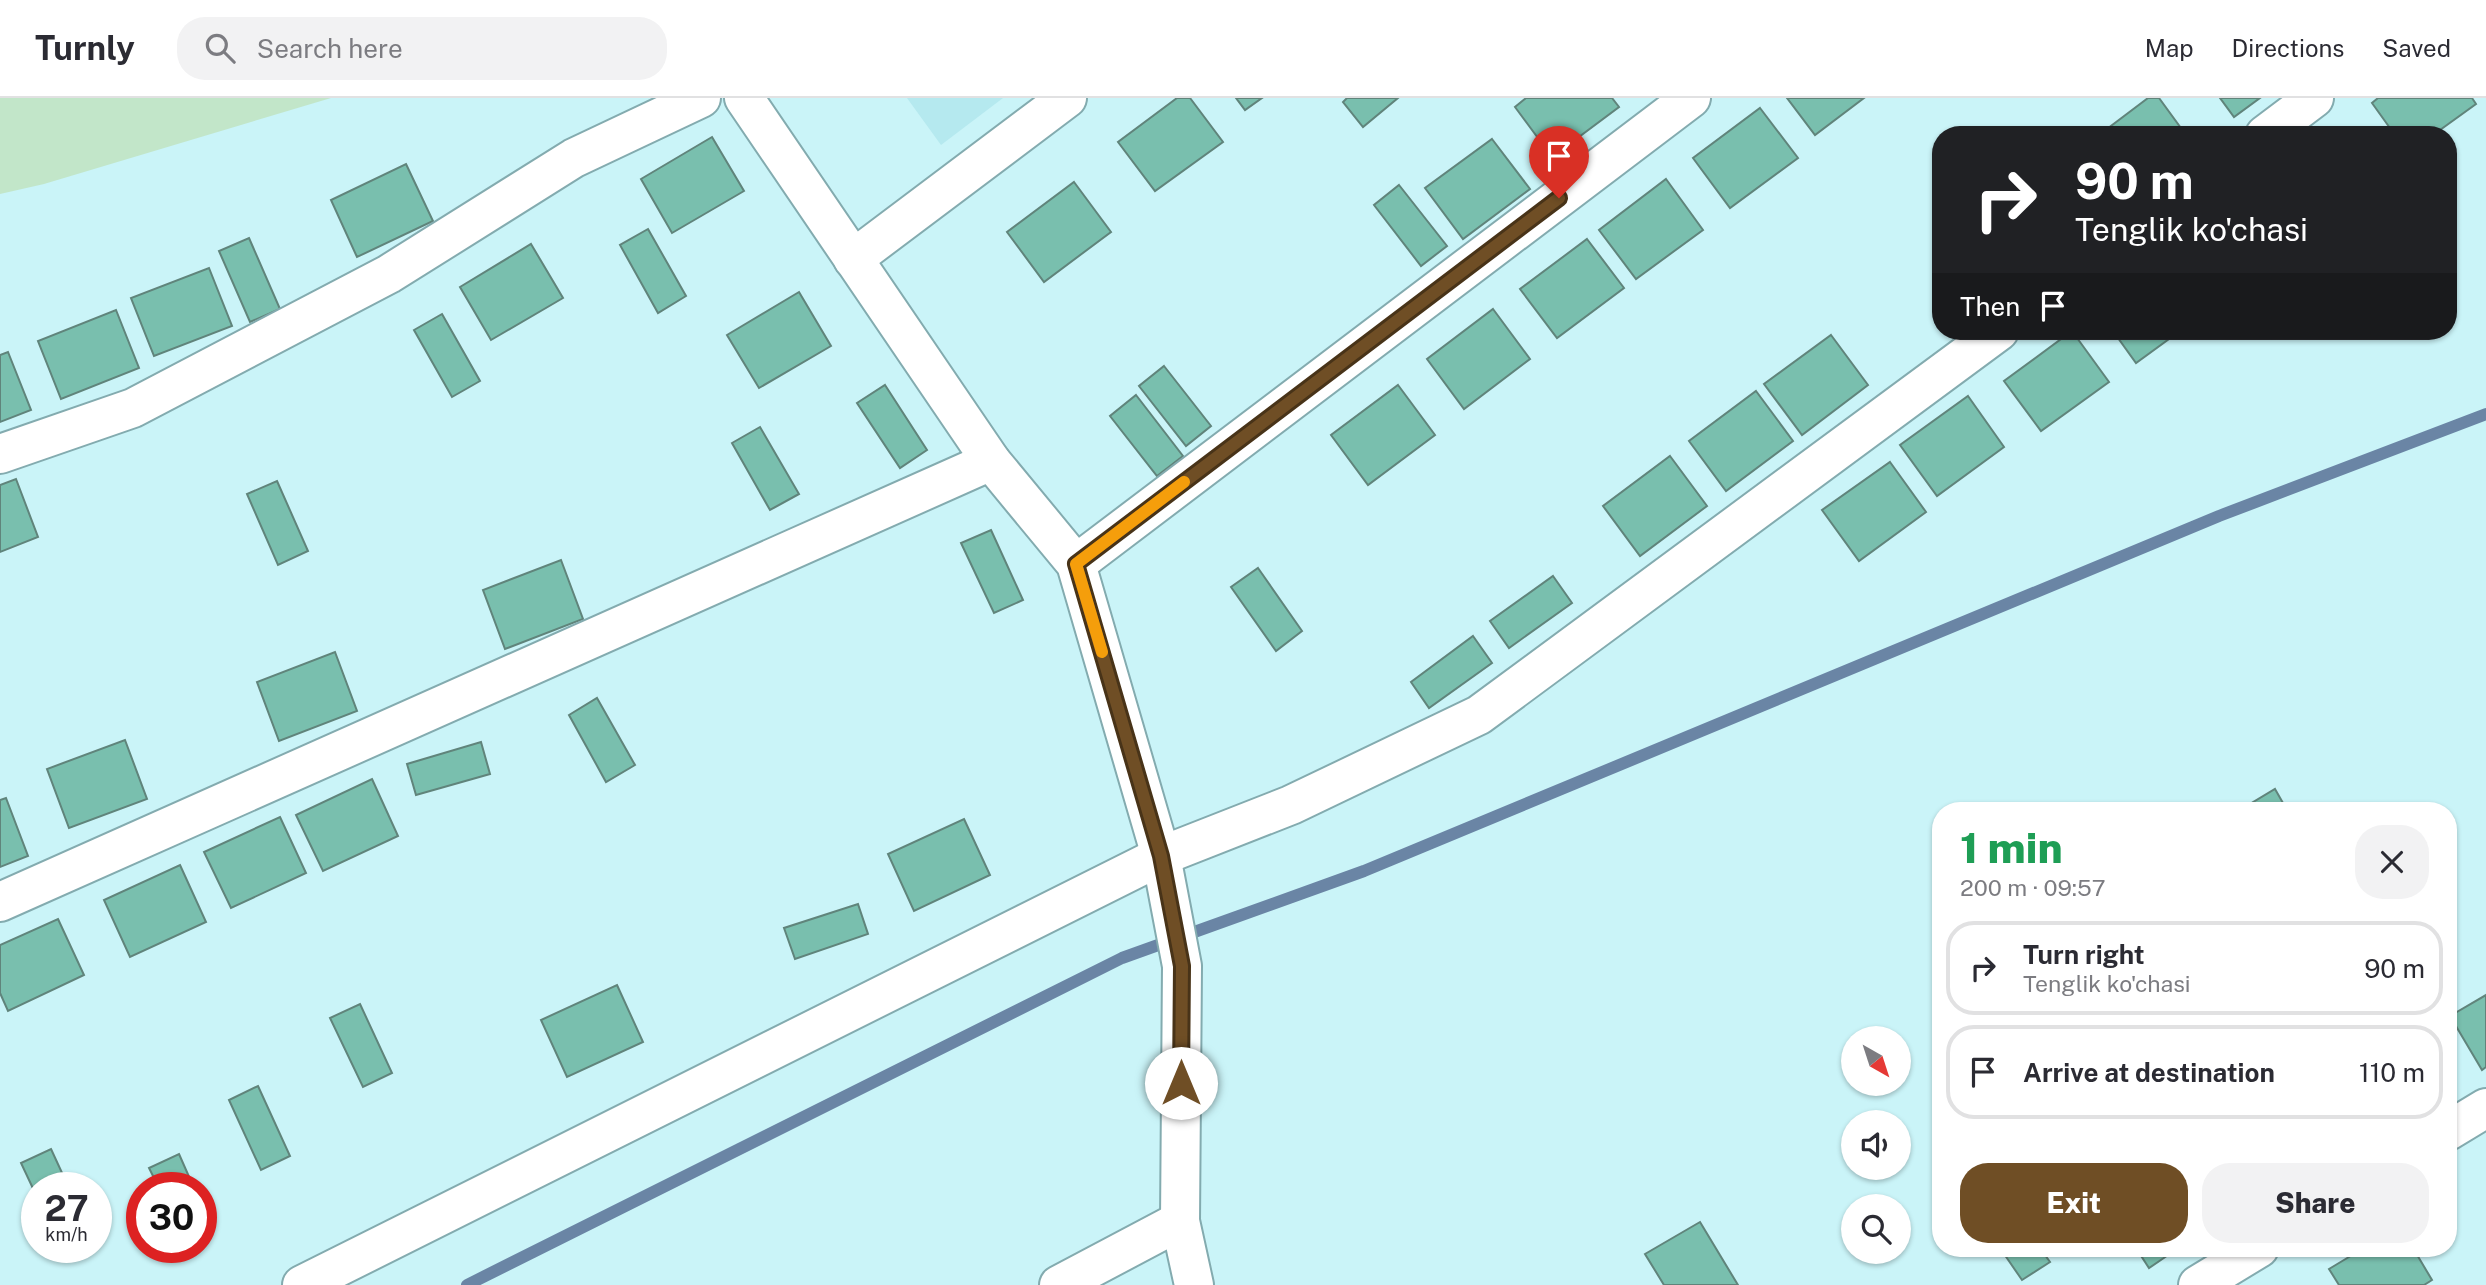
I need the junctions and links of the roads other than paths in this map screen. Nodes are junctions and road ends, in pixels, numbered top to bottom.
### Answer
1 (701, 98) edge
2 (744, 98) edge
3 (1067, 98) edge
4 (1691, 98) edge
5 (2314, 98) edge
6 (2277, 126) edge
7 (853, 259) junction
8 (1987, 340) edge
9 (0, 454) edge
10 (990, 461) junction
11 (1076, 564) junction
12 (1161, 856) junction
13 (0, 902) edge
14 (2486, 1108) edge
15 (2457, 1126) edge
16 (1180, 1221) junction
17 (2244, 1257) edge
18 (302, 1285) edge
19 (1059, 1285) edge
20 (1194, 1285) edge
21 (2198, 1285) edge

1 - 9 street
2 - 7 street
3 - 7 street
4 - 11 street
5 - 6 street
7 - 10 street
8 - 12 street
10 - 11 street
10 - 13 street
11 - 12 street
12 - 16 street
12 - 18 street
14 - 15 street
16 - 19 street
16 - 20 street
17 - 21 street

